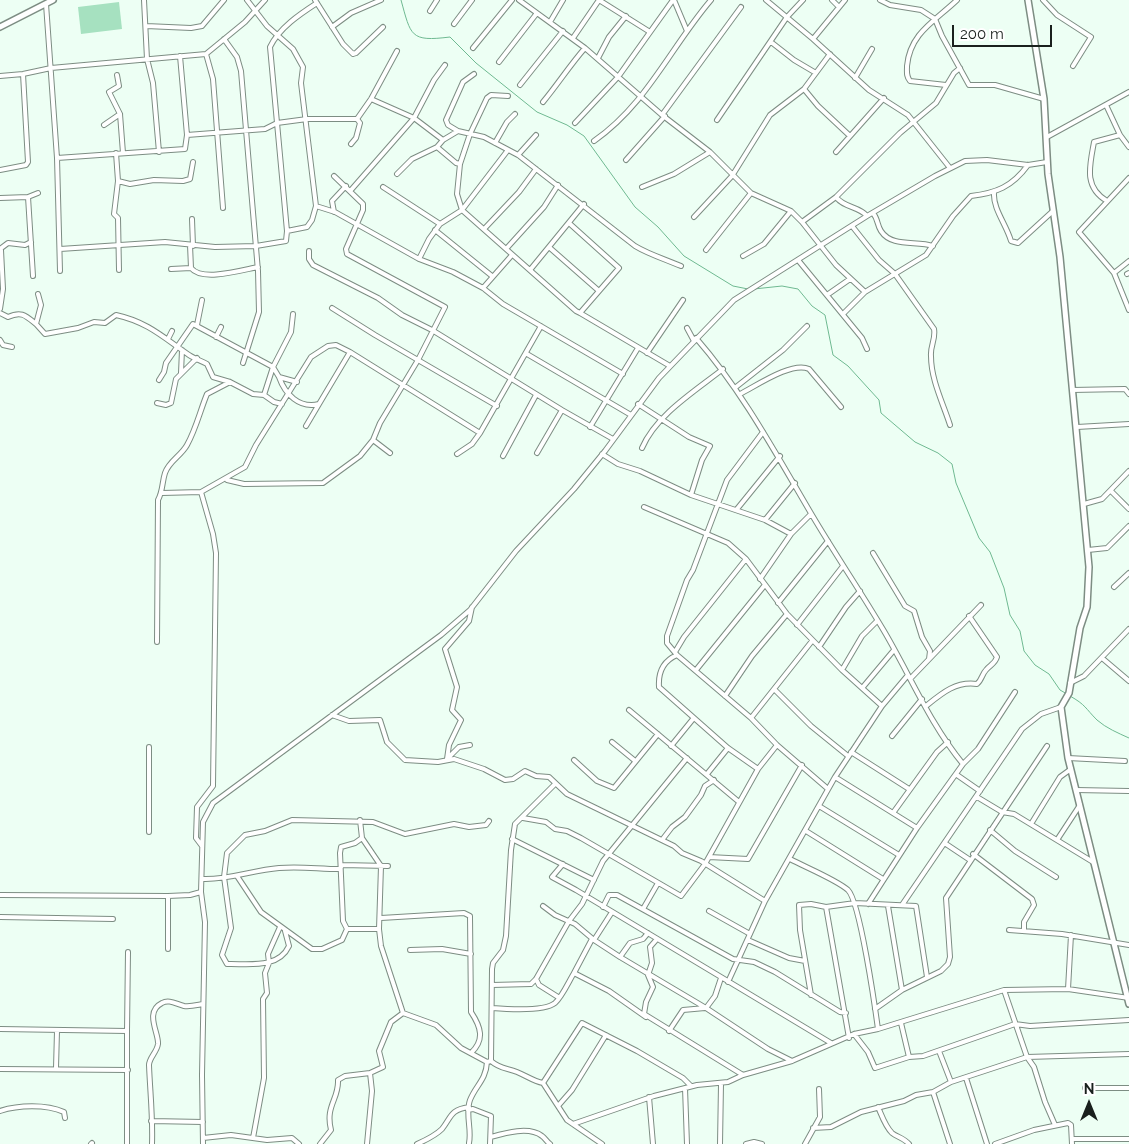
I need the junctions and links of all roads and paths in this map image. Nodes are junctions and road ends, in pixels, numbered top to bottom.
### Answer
1 (52, 0) edge
2 (144, 0) edge
3 (224, 0) edge
4 (247, 0) edge
5 (265, 0) edge
6 (381, 0) edge
7 (437, 0) edge
8 (472, 0) edge
9 (512, 0) edge
10 (519, 0) edge
11 (563, 0) edge
12 (599, 0) edge
13 (674, 0) edge
14 (711, 0) edge
15 (766, 0) edge
16 (803, 0) edge
17 (832, 0) edge
18 (845, 0) edge
19 (880, 0) edge
20 (957, 0) edge
21 (1029, 0) edge
22 (1043, 0) edge
23 (316, 1) edge
24 (46, 4) junction
25 (741, 7) dead end
26 (839, 7) junction
27 (257, 11) junction
28 (430, 11) dead end
29 (537, 13) junction
30 (626, 16) junction
31 (787, 17) junction
32 (935, 19) junction
33 (550, 22) junction
34 (454, 24) dead end
35 (146, 26) junction
36 (0, 27) edge
37 (332, 27) junction
38 (383, 27) dead end
39 (563, 31) junction
40 (687, 31) junction
41 (650, 32) junction
42 (277, 35) junction
43 (573, 38) junction
44 (224, 39) junction
45 (813, 39) junction
46 (771, 42) junction
47 (473, 48) dead end
48 (585, 48) junction
49 (872, 50) dead end
50 (397, 51) dead end
51 (206, 54) junction
52 (830, 54) junction
53 (180, 56) junction
54 (598, 58) junction
55 (148, 59) junction
56 (499, 62) dead end
57 (446, 65) dead end
58 (1073, 66) dead end
59 (51, 68) junction
60 (960, 68) junction
61 (816, 73) junction
62 (22, 74) junction
63 (474, 74) dead end
64 (117, 75) dead end
65 (0, 76) edge
66 (618, 78) junction
67 (855, 78) junction
68 (520, 84) dead end
69 (946, 85) junction
70 (804, 89) junction
71 (1129, 92) edge
72 (508, 96) dead end
73 (642, 96) junction
74 (884, 98) junction
75 (371, 99) junction
76 (1044, 99) junction
77 (544, 102) dead end
78 (1106, 105) junction
79 (120, 114) junction
80 (515, 114) dead end
81 (664, 116) junction
82 (414, 118) junction
83 (307, 119) junction
84 (357, 119) junction
85 (717, 120) dead end
86 (914, 122) junction
87 (277, 123) junction
88 (575, 123) dead end
89 (104, 124) dead end
90 (248, 130) junction
91 (458, 131) junction
92 (217, 132) junction
93 (470, 134) junction
94 (187, 135) junction
95 (536, 135) dead end
96 (1120, 135) junction
97 (850, 136) junction
98 (1047, 137) junction
99 (443, 140) junction
100 (594, 141) dead end
101 (495, 143) junction
102 (350, 144) dead end
103 (437, 147) junction
104 (1129, 147) edge
105 (508, 150) junction
106 (159, 152) junction
107 (710, 152) junction
108 (836, 152) dead end
109 (116, 153) junction
110 (123, 153) junction
111 (518, 155) junction
112 (57, 158) junction
113 (626, 160) dead end
114 (193, 162) dead end
115 (1047, 162) junction
116 (460, 164) junction
117 (1028, 165) junction
118 (950, 168) junction
119 (536, 169) junction
120 (0, 170) edge
121 (397, 174) dead end
122 (334, 176) dead end
123 (732, 176) junction
124 (1129, 178) edge
125 (118, 181) junction
126 (558, 185) junction
127 (346, 186) junction
128 (642, 187) dead end
129 (383, 188) dead end
130 (351, 190) junction
131 (38, 193) dead end
132 (752, 193) junction
133 (994, 194) junction
134 (28, 197) junction
135 (836, 197) junction
136 (0, 198) edge
137 (1107, 201) junction
138 (584, 204) junction
139 (316, 206) junction
140 (223, 208) dead end
141 (462, 210) junction
142 (791, 211) junction
143 (1053, 211) junction
144 (334, 212) junction
145 (873, 213) junction
146 (868, 216) junction
147 (694, 217) dead end
148 (192, 218) dead end
149 (802, 222) junction
150 (569, 223) junction
151 (440, 224) junction
152 (357, 225) junction
153 (852, 226) junction
154 (485, 228) junction
155 (436, 230) junction
156 (287, 231) junction
157 (31, 242) junction
158 (821, 245) junction
159 (191, 246) junction
160 (256, 246) junction
161 (933, 246) junction
162 (119, 247) junction
163 (550, 248) junction
164 (1, 249) edge
165 (60, 249) junction
166 (506, 249) junction
167 (706, 250) dead end
168 (309, 251) dead end
169 (512, 255) junction
170 (743, 256) dead end
171 (419, 259) junction
172 (798, 260) junction
173 (1129, 261) edge
174 (681, 266) dead end
175 (258, 267) junction
176 (191, 268) junction
177 (171, 269) dead end
178 (60, 270) dead end
179 (120, 270) dead end
180 (530, 270) junction
181 (1114, 273) junction
182 (895, 274) junction
183 (33, 276) dead end
184 (492, 276) junction
185 (850, 279) junction
186 (484, 288) junction
187 (599, 291) junction
188 (865, 292) junction
189 (38, 294) dead end
190 (827, 295) junction
191 (202, 300) dead end
192 (683, 300) dead end
193 (332, 308) dead end
194 (0, 309) edge
195 (1129, 310) edge
196 (0, 313) edge
197 (580, 313) junction
198 (294, 314) dead end
199 (843, 314) junction
200 (36, 324) junction
201 (197, 324) junction
202 (541, 326) junction
203 (806, 326) dead end
204 (221, 327) dead end
205 (687, 328) dead end
206 (432, 330) junction
207 (172, 331) dead end
208 (216, 337) junction
209 (168, 339) junction
210 (695, 339) junction
211 (0, 340) edge
212 (178, 345) junction
213 (12, 347) dead end
214 (638, 348) junction
215 (182, 349) junction
216 (867, 349) dead end
217 (246, 352) junction
218 (350, 352) junction
219 (646, 353) junction
220 (527, 354) junction
221 (197, 358) junction
222 (418, 360) junction
223 (243, 363) dead end
224 (670, 366) junction
225 (272, 367) junction
226 (723, 370) junction
227 (181, 373) junction
228 (622, 374) junction
229 (279, 377) junction
230 (159, 380) dead end
231 (512, 380) junction
232 (230, 382) junction
233 (297, 382) junction
234 (402, 385) junction
235 (736, 387) junction
236 (1072, 390) junction
237 (536, 394) junction
238 (740, 394) junction
239 (1129, 394) edge
240 (264, 395) junction
241 (288, 395) junction
242 (607, 400) junction
243 (157, 403) dead end
244 (282, 404) junction
245 (319, 404) junction
246 (638, 404) junction
247 (497, 406) junction
248 (841, 407) dead end
249 (562, 410) junction
250 (631, 415) junction
251 (663, 420) junction
252 (1129, 424) edge
253 (950, 425) dead end
254 (306, 426) dead end
255 (590, 427) junction
256 (1077, 427) junction
257 (763, 432) junction
258 (480, 433) junction
259 (613, 439) junction
260 (372, 440) junction
261 (642, 448) dead end
262 (390, 453) dead end
263 (537, 453) dead end
264 (457, 454) dead end
265 (602, 454) junction
266 (502, 456) dead end
267 (780, 456) junction
268 (1129, 471) edge
269 (226, 479) junction
270 (795, 483) junction
271 (1111, 491) junction
272 (201, 492) junction
273 (162, 493) junction
274 (691, 495) junction
275 (718, 502) junction
276 (1084, 504) junction
277 (644, 507) dead end
278 (736, 509) junction
279 (1129, 509) edge
280 (811, 514) junction
281 (765, 520) junction
282 (1129, 526) edge
283 (706, 532) junction
284 (791, 534) junction
285 (828, 541) junction
286 (1088, 550) junction
287 (873, 553) dead end
288 (746, 559) junction
289 (843, 566) junction
290 (1129, 574) edge
291 (760, 579) junction
292 (764, 586) junction
293 (1114, 587) dead end
294 (860, 591) junction
295 (778, 604) junction
296 (981, 605) dead end
297 (472, 607) junction
298 (787, 614) junction
299 (969, 616) junction
300 (877, 621) junction
301 (797, 625) junction
302 (1129, 629) edge
303 (812, 641) junction
304 (157, 642) dead end
305 (820, 647) junction
306 (894, 650) junction
307 (676, 654) junction
308 (1102, 658) junction
309 (929, 659) junction
310 (696, 670) junction
311 (842, 670) junction
312 (910, 676) junction
313 (1129, 681) edge
314 (1070, 683) junction
315 (863, 687) junction
316 (774, 688) junction
317 (1015, 692) dead end
318 (725, 696) junction
319 (922, 699) junction
320 (882, 706) junction
321 (926, 706) junction
322 (1060, 707) junction
323 (629, 710) dead end
324 (332, 715) junction
325 (751, 718) junction
326 (694, 719) junction
327 (658, 734) junction
328 (892, 736) dead end
329 (612, 742) dead end
330 (948, 742) junction
331 (777, 744) junction
332 (470, 745) dead end
333 (671, 746) junction
334 (1047, 746) dead end
335 (149, 747) dead end
336 (728, 748) junction
337 (851, 752) junction
338 (848, 756) junction
339 (687, 758) junction
340 (1068, 758) junction
341 (448, 759) junction
342 (574, 760) dead end
343 (634, 760) junction
344 (1125, 761) dead end
345 (964, 764) junction
346 (802, 765) junction
347 (758, 769) junction
348 (1071, 769) junction
349 (707, 774) junction
350 (957, 775) junction
351 (835, 777) junction
352 (714, 780) junction
353 (555, 784) junction
354 (828, 789) junction
355 (909, 789) junction
356 (1076, 790) junction
357 (980, 791) junction
358 (1129, 791) edge
359 (977, 797) junction
360 (739, 802) junction
361 (1080, 805) junction
362 (819, 806) junction
363 (1002, 812) junction
364 (893, 813) junction
365 (523, 818) junction
366 (360, 820) junction
367 (490, 821) dead end
368 (1031, 824) junction
369 (633, 826) junction
370 (918, 828) junction
371 (990, 830) junction
372 (806, 831) junction
373 (149, 832) dead end
374 (362, 838) junction
375 (512, 839) junction
376 (662, 840) junction
377 (1057, 840) junction
378 (946, 844) junction
379 (202, 846) junction
380 (974, 854) junction
381 (609, 855) junction
382 (899, 855) junction
383 (709, 857) junction
384 (790, 859) junction
385 (970, 860) junction
386 (1094, 862) junction
387 (563, 864) junction
388 (705, 864) junction
389 (381, 866) junction
390 (388, 866) dead end
391 (340, 869) junction
392 (237, 876) junction
393 (1056, 876) dead end
394 (224, 877) junction
395 (203, 879) junction
396 (883, 879) junction
397 (594, 880) junction
398 (658, 883) junction
399 (201, 892) junction
400 (0, 895) edge
401 (168, 896) junction
402 (586, 897) junction
403 (765, 901) junction
404 (855, 903) junction
405 (868, 904) junction
406 (543, 906) dead end
407 (888, 906) junction
408 (902, 906) junction
409 (604, 907) junction
410 (826, 907) junction
411 (643, 908) junction
412 (709, 910) dead end
413 (612, 912) junction
414 (0, 917) edge
415 (381, 918) junction
416 (113, 919) dead end
417 (569, 921) junction
418 (280, 928) junction
419 (347, 928) junction
420 (379, 929) junction
421 (1009, 930) dead end
422 (1024, 930) junction
423 (285, 931) junction
424 (648, 934) junction
425 (750, 934) junction
426 (1072, 935) junction
427 (593, 939) junction
428 (657, 939) junction
429 (748, 940) junction
430 (1113, 942) junction
431 (1129, 945) edge
432 (168, 948) dead end
433 (410, 950) dead end
434 (128, 952) dead end
435 (471, 954) junction
436 (620, 957) junction
437 (737, 960) junction
438 (805, 961) junction
439 (269, 963) junction
440 (574, 973) junction
441 (648, 974) junction
442 (927, 977) junction
443 (721, 978) junction
444 (536, 979) junction
445 (728, 982) junction
446 (492, 985) junction
447 (1068, 989) junction
448 (902, 990) junction
449 (1004, 990) junction
450 (810, 995) junction
451 (558, 997) junction
452 (1128, 998) edge
453 (203, 1004) junction
454 (1129, 1004) edge
455 (492, 1008) junction
456 (706, 1008) junction
457 (875, 1009) junction
458 (403, 1013) junction
459 (846, 1013) junction
460 (647, 1017) junction
461 (1129, 1020) edge
462 (901, 1022) junction
463 (0, 1023) edge
464 (1015, 1024) junction
465 (2, 1029) edge
466 (878, 1029) junction
467 (57, 1031) junction
468 (127, 1031) junction
469 (669, 1031) junction
470 (854, 1034) junction
471 (606, 1035) junction
472 (849, 1038) junction
473 (832, 1044) junction
474 (940, 1051) junction
475 (472, 1053) junction
476 (1129, 1054) edge
477 (910, 1057) junction
478 (1027, 1057) junction
479 (489, 1061) junction
480 (792, 1061) junction
481 (56, 1068) junction
482 (0, 1069) edge
483 (128, 1070) junction
484 (370, 1073) junction
485 (743, 1075) junction
486 (966, 1078) junction
487 (951, 1082) junction
488 (543, 1083) junction
489 (721, 1084) junction
490 (691, 1086) junction
491 (685, 1088) junction
492 (1085, 1088) dead end
493 (1129, 1088) edge
494 (819, 1089) dead end
495 (933, 1092) junction
496 (649, 1097) junction
497 (558, 1106) junction
498 (878, 1107) junction
499 (469, 1108) junction
500 (0, 1111) edge
501 (65, 1118) dead end
502 (151, 1121) junction
503 (203, 1122) junction
504 (573, 1124) junction
505 (1055, 1125) junction
506 (813, 1128) junction
507 (491, 1137) junction
508 (203, 1138) junction
509 (253, 1138) junction
510 (1072, 1139) junction
511 (1129, 1139) edge
512 (267, 1142) edge
513 (470, 1143) edge
514 (127, 1144) edge
515 (152, 1144) edge
516 (203, 1144) edge
517 (299, 1144) edge
518 (320, 1144) edge
519 (367, 1144) edge
520 (418, 1144) edge
521 (490, 1144) edge
522 (550, 1144) edge
523 (602, 1144) edge
524 (653, 1144) edge
525 (687, 1144) edge
526 (720, 1144) edge
527 (746, 1144) edge
528 (762, 1144) edge
529 (805, 1144) edge
530 (909, 1144) edge
531 (950, 1144) edge
532 (987, 1144) edge
533 (995, 1144) edge
534 (1072, 1144) edge

1 - 24 street
2 - 35 street
3 - 35 street
4 - 27 street
5 - 27 street
6 - 37 street
7 - 28 street
8 - 34 street
9 - 47 street
10 - 29 street
11 - 33 street
12 - 30 street
12 - 43 street
13 - 40 street
13 - 41 street
14 - 40 street
15 - 31 street
16 - 31 street
17 - 26 street
18 - 26 street
19 - 32 street
20 - 32 street
21 - 76 street
22 - 58 street
23 - 37 street
23 - 42 street
24 - 36 street
24 - 59 street
25 - 81 street
26 - 45 street
27 - 42 street
27 - 44 street
29 - 33 street
29 - 56 street
30 - 41 street
30 - 54 street
31 - 45 street
31 - 46 street
32 - 60 street
32 - 69 street
33 - 39 street
35 - 55 street
37 - 38 street
39 - 43 street
39 - 68 street
40 - 73 street
41 - 66 street
42 - 83 street
42 - 87 street
43 - 48 street
44 - 51 street
44 - 90 street
45 - 52 street
46 - 61 street
46 - 85 street
48 - 54 street
48 - 77 street
49 - 67 street
50 - 75 street
51 - 53 street
51 - 92 street
52 - 61 street
52 - 67 street
53 - 55 street
53 - 94 street
54 - 66 street
55 - 59 street
55 - 106 street
57 - 82 street
59 - 62 street
59 - 112 street
60 - 69 street
60 - 76 street
61 - 70 street
62 - 65 street
62 - 120 street
63 - 91 street
64 - 79 street
66 - 73 street
66 - 88 street
67 - 74 street
69 - 86 street
70 - 97 street
70 - 123 street
71 - 78 street
72 - 93 street
73 - 81 street
73 - 100 street
74 - 86 street
74 - 97 street
75 - 82 street
75 - 84 street
76 - 98 street
78 - 96 street
78 - 98 street
79 - 89 street
79 - 110 street
80 - 101 street
81 - 107 street
81 - 113 street
82 - 99 street
82 - 130 street
83 - 84 street
83 - 87 street
83 - 139 street
84 - 102 street
86 - 118 street
86 - 135 street
87 - 90 street
87 - 156 street
90 - 92 street
90 - 160 street
91 - 93 street
91 - 99 street
92 - 94 street
92 - 140 street
93 - 101 street
93 - 116 street
94 - 106 street
95 - 111 street
96 - 104 street
96 - 137 street
97 - 108 street
98 - 115 street
99 - 103 street
101 - 105 street
103 - 116 street
103 - 121 street
105 - 111 street
105 - 141 street
106 - 110 street
107 - 123 street
107 - 128 street
109 - 110 street
109 - 112 street
109 - 125 street
111 - 119 street
112 - 165 street
114 - 125 street
115 - 117 street
115 - 143 street
116 - 141 street
117 - 118 street
117 - 133 street
118 - 145 street
119 - 126 street
119 - 154 street
122 - 127 street
123 - 132 street
123 - 147 street
124 - 137 street
125 - 162 street
126 - 138 street
126 - 166 street
127 - 130 street
127 - 144 street
129 - 151 street
130 - 152 street
131 - 134 street
132 - 142 street
132 - 167 street
133 - 143 street
133 - 161 street
134 - 136 street
134 - 157 street
135 - 146 street
135 - 149 street
137 - 181 street
138 - 150 street
138 - 174 street
139 - 144 street
139 - 156 street
141 - 151 street
141 - 154 street
142 - 149 street
142 - 170 street
143 - 236 street
144 - 152 street
145 - 146 street
145 - 161 street
146 - 153 street
148 - 159 street
149 - 158 street
150 - 163 street
150 - 187 street
151 - 155 street
152 - 171 street
152 - 206 street
153 - 158 street
153 - 182 street
154 - 166 street
155 - 171 street
155 - 184 street
156 - 160 street
157 - 164 street
157 - 183 street
158 - 172 street
158 - 185 street
159 - 160 street
159 - 162 street
159 - 176 street
160 - 175 street
161 - 182 street
162 - 165 street
162 - 179 street
163 - 180 street
163 - 187 street
164 - 194 street
165 - 178 street
166 - 169 street
168 - 206 street
169 - 180 street
169 - 184 street
171 - 186 street
172 - 190 street
172 - 210 street
173 - 181 street
175 - 176 street
175 - 217 street
176 - 177 street
180 - 197 street
181 - 195 street
182 - 188 street
182 - 253 street
184 - 186 street
185 - 188 street
185 - 190 street
186 - 202 street
187 - 197 street
188 - 199 street
189 - 200 street
190 - 199 street
191 - 201 street
192 - 219 street
193 - 222 street
196 - 200 street
197 - 214 street
198 - 225 street
199 - 216 street
200 - 209 street
201 - 208 street
201 - 212 street
202 - 220 street
202 - 228 street
203 - 235 street
204 - 208 street
205 - 210 street
206 - 222 street
206 - 231 street
207 - 209 street
208 - 217 street
209 - 212 street
210 - 224 street
210 - 226 street
211 - 213 street
212 - 215 street
212 - 230 street
214 - 219 street
214 - 228 street
215 - 221 street
215 - 227 street
217 - 223 street
217 - 225 street
218 - 233 street
218 - 234 street
218 - 245 street
219 - 224 street
220 - 231 street
220 - 242 street
221 - 227 street
221 - 232 street
222 - 234 street
222 - 247 street
224 - 246 street
225 - 229 street
225 - 240 street
226 - 235 street
226 - 251 street
227 - 243 street
228 - 242 street
229 - 233 street
229 - 241 street
231 - 237 street
231 - 247 street
232 - 240 street
232 - 273 street
233 - 241 street
234 - 258 street
234 - 260 street
235 - 238 street
236 - 239 street
236 - 256 street
237 - 249 street
237 - 266 street
238 - 248 street
238 - 257 street
240 - 244 street
241 - 244 street
241 - 245 street
242 - 250 street
242 - 255 street
244 - 269 street
245 - 254 street
246 - 250 street
246 - 251 street
247 - 258 street
249 - 255 street
249 - 263 street
250 - 259 street
251 - 261 street
251 - 274 street
252 - 256 street
255 - 259 street
256 - 276 street
257 - 267 street
257 - 275 street
258 - 264 street
259 - 265 street
260 - 262 street
260 - 269 street
265 - 274 street
265 - 297 street
267 - 270 street
267 - 278 street
268 - 271 street
269 - 272 street
270 - 280 street
270 - 281 street
271 - 276 street
271 - 279 street
272 - 273 street
272 - 379 street
273 - 304 street
274 - 275 street
275 - 278 street
275 - 283 street
276 - 286 street
277 - 283 street
278 - 281 street
280 - 284 street
280 - 285 street
281 - 284 street
282 - 286 street
283 - 288 street
283 - 307 street
284 - 291 street
285 - 289 street
285 - 295 street
286 - 314 street
287 - 309 street
288 - 291 street
288 - 307 street
289 - 294 street
289 - 301 street
290 - 293 street
291 - 292 street
292 - 295 street
292 - 310 street
294 - 300 street
294 - 305 street
295 - 298 street
296 - 299 street
297 - 324 street
297 - 341 street
298 - 301 street
298 - 318 street
299 - 309 street
299 - 321 street
300 - 306 street
300 - 311 street
301 - 303 street
302 - 308 street
303 - 305 street
303 - 316 street
305 - 311 street
306 - 312 street
306 - 315 street
307 - 310 street
307 - 326 street
308 - 313 street
308 - 314 street
309 - 312 street
310 - 318 street
311 - 315 street
312 - 319 street
312 - 320 street
314 - 322 street
315 - 320 street
316 - 325 street
316 - 338 street
317 - 345 street
318 - 325 street
319 - 321 street
319 - 328 street
320 - 337 street
321 - 330 street
322 - 340 street
322 - 357 street
323 - 327 street
324 - 341 street
324 - 379 street
325 - 331 street
326 - 333 street
326 - 336 street
327 - 333 street
327 - 343 street
329 - 343 street
330 - 345 street
330 - 355 street
331 - 346 street
331 - 347 street
332 - 341 street
333 - 339 street
334 - 363 street
335 - 373 street
336 - 347 street
336 - 349 street
337 - 338 street
337 - 355 street
338 - 351 street
339 - 349 street
339 - 369 street
340 - 344 street
340 - 348 street
341 - 353 street
342 - 343 street
345 - 350 street
346 - 354 street
346 - 383 street
347 - 360 street
348 - 356 street
348 - 368 street
349 - 352 street
350 - 357 street
350 - 370 street
351 - 354 street
351 - 364 street
352 - 360 street
352 - 376 street
353 - 365 street
353 - 369 street
354 - 362 street
355 - 364 street
356 - 358 street
356 - 361 street
357 - 359 street
359 - 363 street
359 - 378 street
360 - 383 street
361 - 377 street
361 - 386 street
362 - 372 street
362 - 382 street
363 - 368 street
363 - 371 street
364 - 370 street
365 - 375 street
365 - 381 street
366 - 367 street
366 - 374 street
366 - 394 street
368 - 377 street
369 - 376 street
369 - 381 street
370 - 382 street
371 - 380 street
371 - 393 street
372 - 384 street
372 - 396 street
374 - 389 street
374 - 391 street
375 - 387 street
375 - 446 street
376 - 388 street
377 - 386 street
378 - 385 street
378 - 408 street
379 - 395 street
380 - 385 street
380 - 422 street
381 - 397 street
381 - 398 street
382 - 396 street
383 - 388 street
384 - 403 street
384 - 404 street
385 - 442 street
386 - 430 street
387 - 397 street
387 - 402 street
388 - 398 street
388 - 403 street
389 - 390 street
389 - 391 street
389 - 415 street
391 - 392 street
391 - 419 street
392 - 394 street
392 - 418 street
394 - 395 street
394 - 439 street
395 - 399 street
396 - 405 street
397 - 402 street
398 - 411 street
399 - 401 street
399 - 453 street
400 - 401 street
401 - 432 street
402 - 409 street
402 - 417 street
403 - 425 street
404 - 405 street
404 - 410 street
404 - 457 street
405 - 407 street
406 - 417 street
407 - 408 street
407 - 448 street
408 - 442 street
409 - 411 street
409 - 413 street
410 - 438 street
410 - 459 street
411 - 437 street
412 - 425 street
413 - 424 street
413 - 427 street
414 - 416 street
415 - 420 street
415 - 435 street
417 - 427 street
417 - 444 street
418 - 423 street
418 - 439 street
419 - 420 street
419 - 423 street
420 - 458 street
421 - 422 street
422 - 426 street
423 - 439 street
424 - 428 street
424 - 436 street
425 - 429 street
426 - 430 street
426 - 447 street
427 - 436 street
427 - 440 street
428 - 441 street
428 - 443 street
429 - 437 street
429 - 438 street
430 - 431 street
430 - 452 street
433 - 435 street
434 - 468 street
435 - 475 street
436 - 441 street
437 - 445 street
437 - 450 street
438 - 450 street
439 - 509 street
440 - 451 street
440 - 460 street
441 - 456 street
441 - 460 street
442 - 448 street
443 - 445 street
443 - 456 street
444 - 446 street
444 - 451 street
445 - 473 street
446 - 455 street
447 - 449 street
447 - 452 street
448 - 457 street
449 - 462 street
449 - 464 street
450 - 459 street
451 - 455 street
452 - 454 street
453 - 502 street
453 - 503 street
455 - 479 street
456 - 469 street
456 - 480 street
457 - 466 street
458 - 475 street
458 - 484 street
459 - 472 street
460 - 469 street
461 - 464 street
462 - 466 street
462 - 477 street
463 - 465 street
464 - 474 street
464 - 478 street
465 - 467 street
466 - 470 street
467 - 468 street
467 - 481 street
468 - 483 street
469 - 485 street
470 - 472 street
470 - 477 street
471 - 488 street
471 - 490 street
471 - 497 street
472 - 473 street
473 - 480 street
474 - 477 street
474 - 487 street
475 - 479 street
476 - 478 street
478 - 486 street
478 - 505 street
479 - 488 street
479 - 499 street
480 - 485 street
481 - 482 street
481 - 483 street
483 - 514 street
484 - 518 street
484 - 519 street
485 - 489 street
486 - 487 street
486 - 532 street
487 - 495 street
488 - 497 street
489 - 490 street
489 - 526 street
490 - 491 street
491 - 496 street
491 - 525 street
492 - 493 street
494 - 506 street
495 - 498 street
495 - 531 street
496 - 504 street
496 - 524 street
497 - 504 street
498 - 506 street
498 - 530 street
499 - 507 street
499 - 513 street
499 - 520 street
500 - 501 street
502 - 503 street
502 - 515 street
503 - 508 street
504 - 523 street
505 - 510 street
505 - 533 street
506 - 529 street
507 - 521 street
507 - 522 street
508 - 509 street
508 - 516 street
509 - 512 street
510 - 511 street
510 - 534 street
512 - 517 street
527 - 528 street

